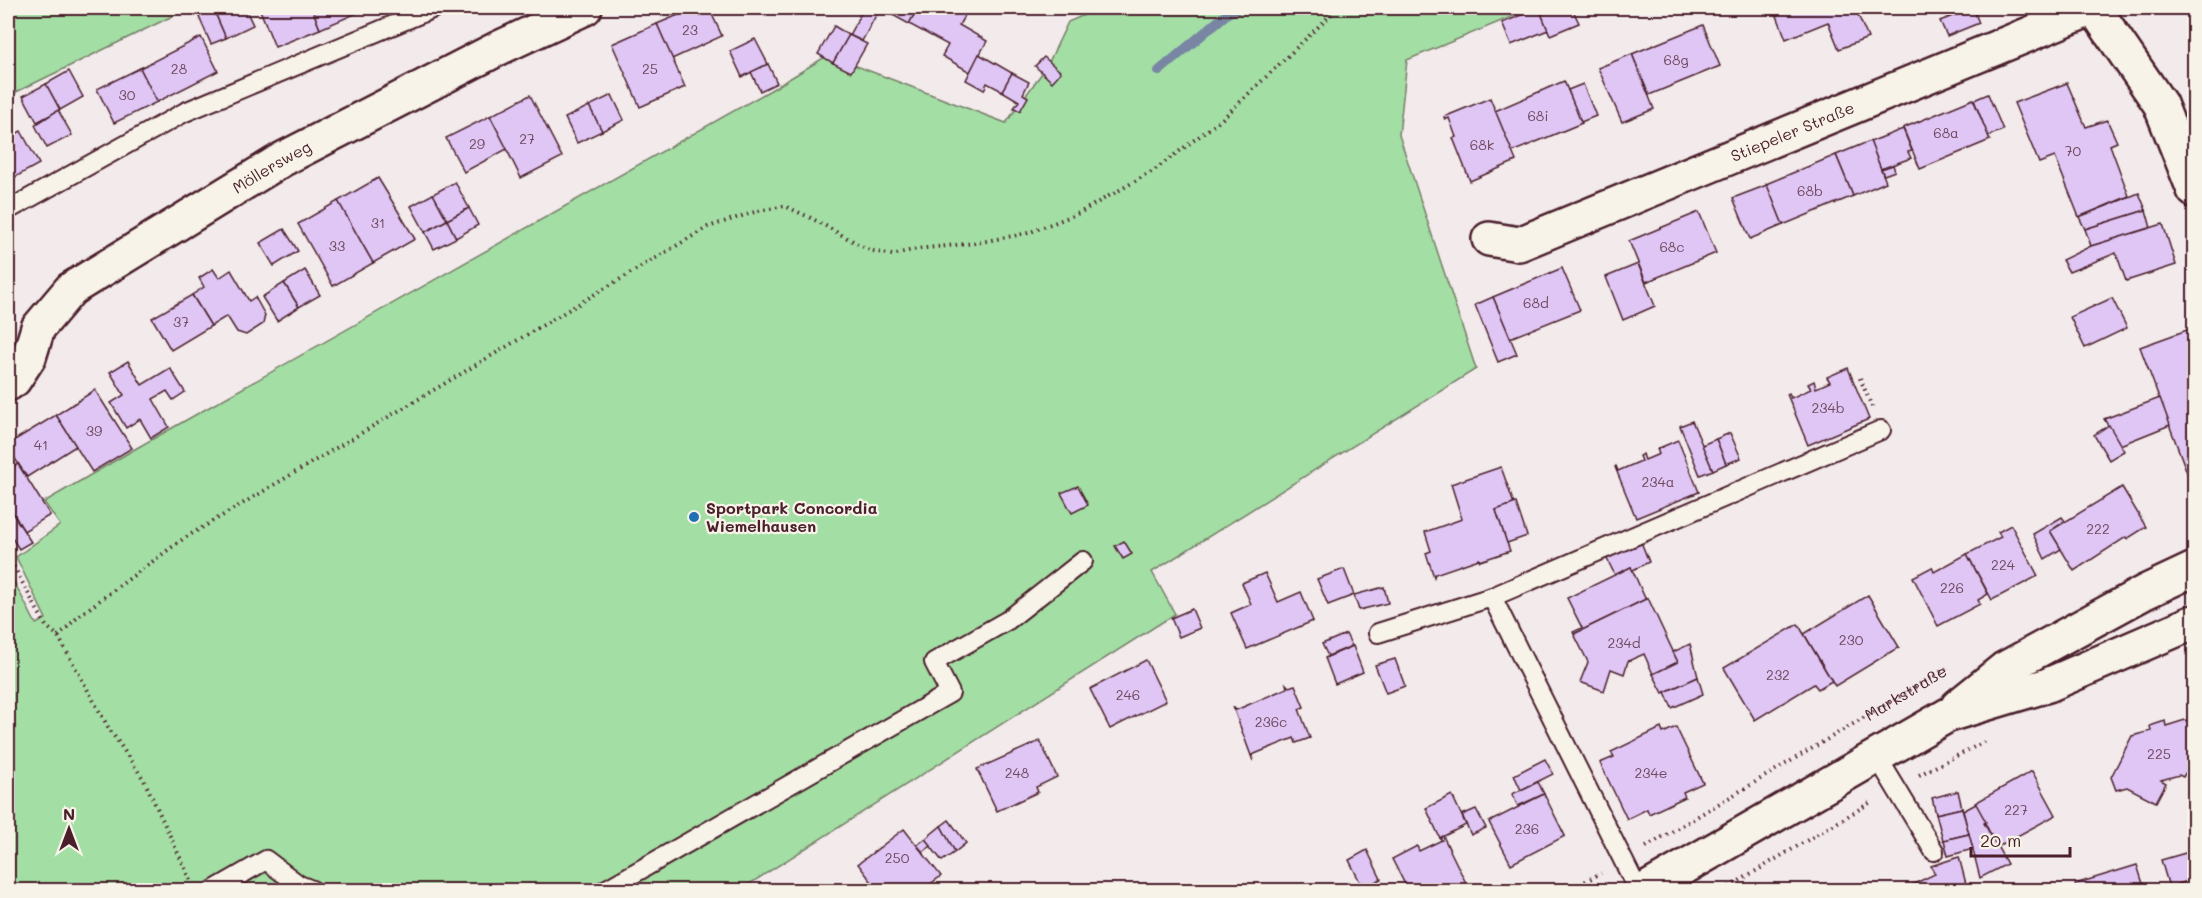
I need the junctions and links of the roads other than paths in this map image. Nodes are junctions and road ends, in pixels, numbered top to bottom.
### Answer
1 (434, 8) edge
2 (585, 8) edge
3 (2093, 8) edge
4 (2194, 190) edge
5 (8, 210) edge
6 (1489, 239) dead end
7 (8, 384) edge
8 (1881, 430) dead end
9 (1083, 561) dead end
10 (2194, 569) edge
11 (1492, 597) junction
12 (2194, 622) edge
13 (1378, 633) dead end
14 (1948, 715) junction
15 (1876, 755) junction
16 (1934, 851) dead end
17 (214, 891) edge
18 (312, 891) edge
19 (605, 891) edge
20 (1638, 891) edge
21 (1645, 891) edge

1 - 5 lane
2 - 7 street, Möllersweg
3 - 4 street, Stiepeler Straße
3 - 6 street, Stiepeler Straße
8 - 11 lane
9 - 19 lane
10 - 14 street
11 - 13 lane
11 - 20 lane
12 - 14 street
14 - 15 street
15 - 16 lane
15 - 21 street
17 - 18 lane

